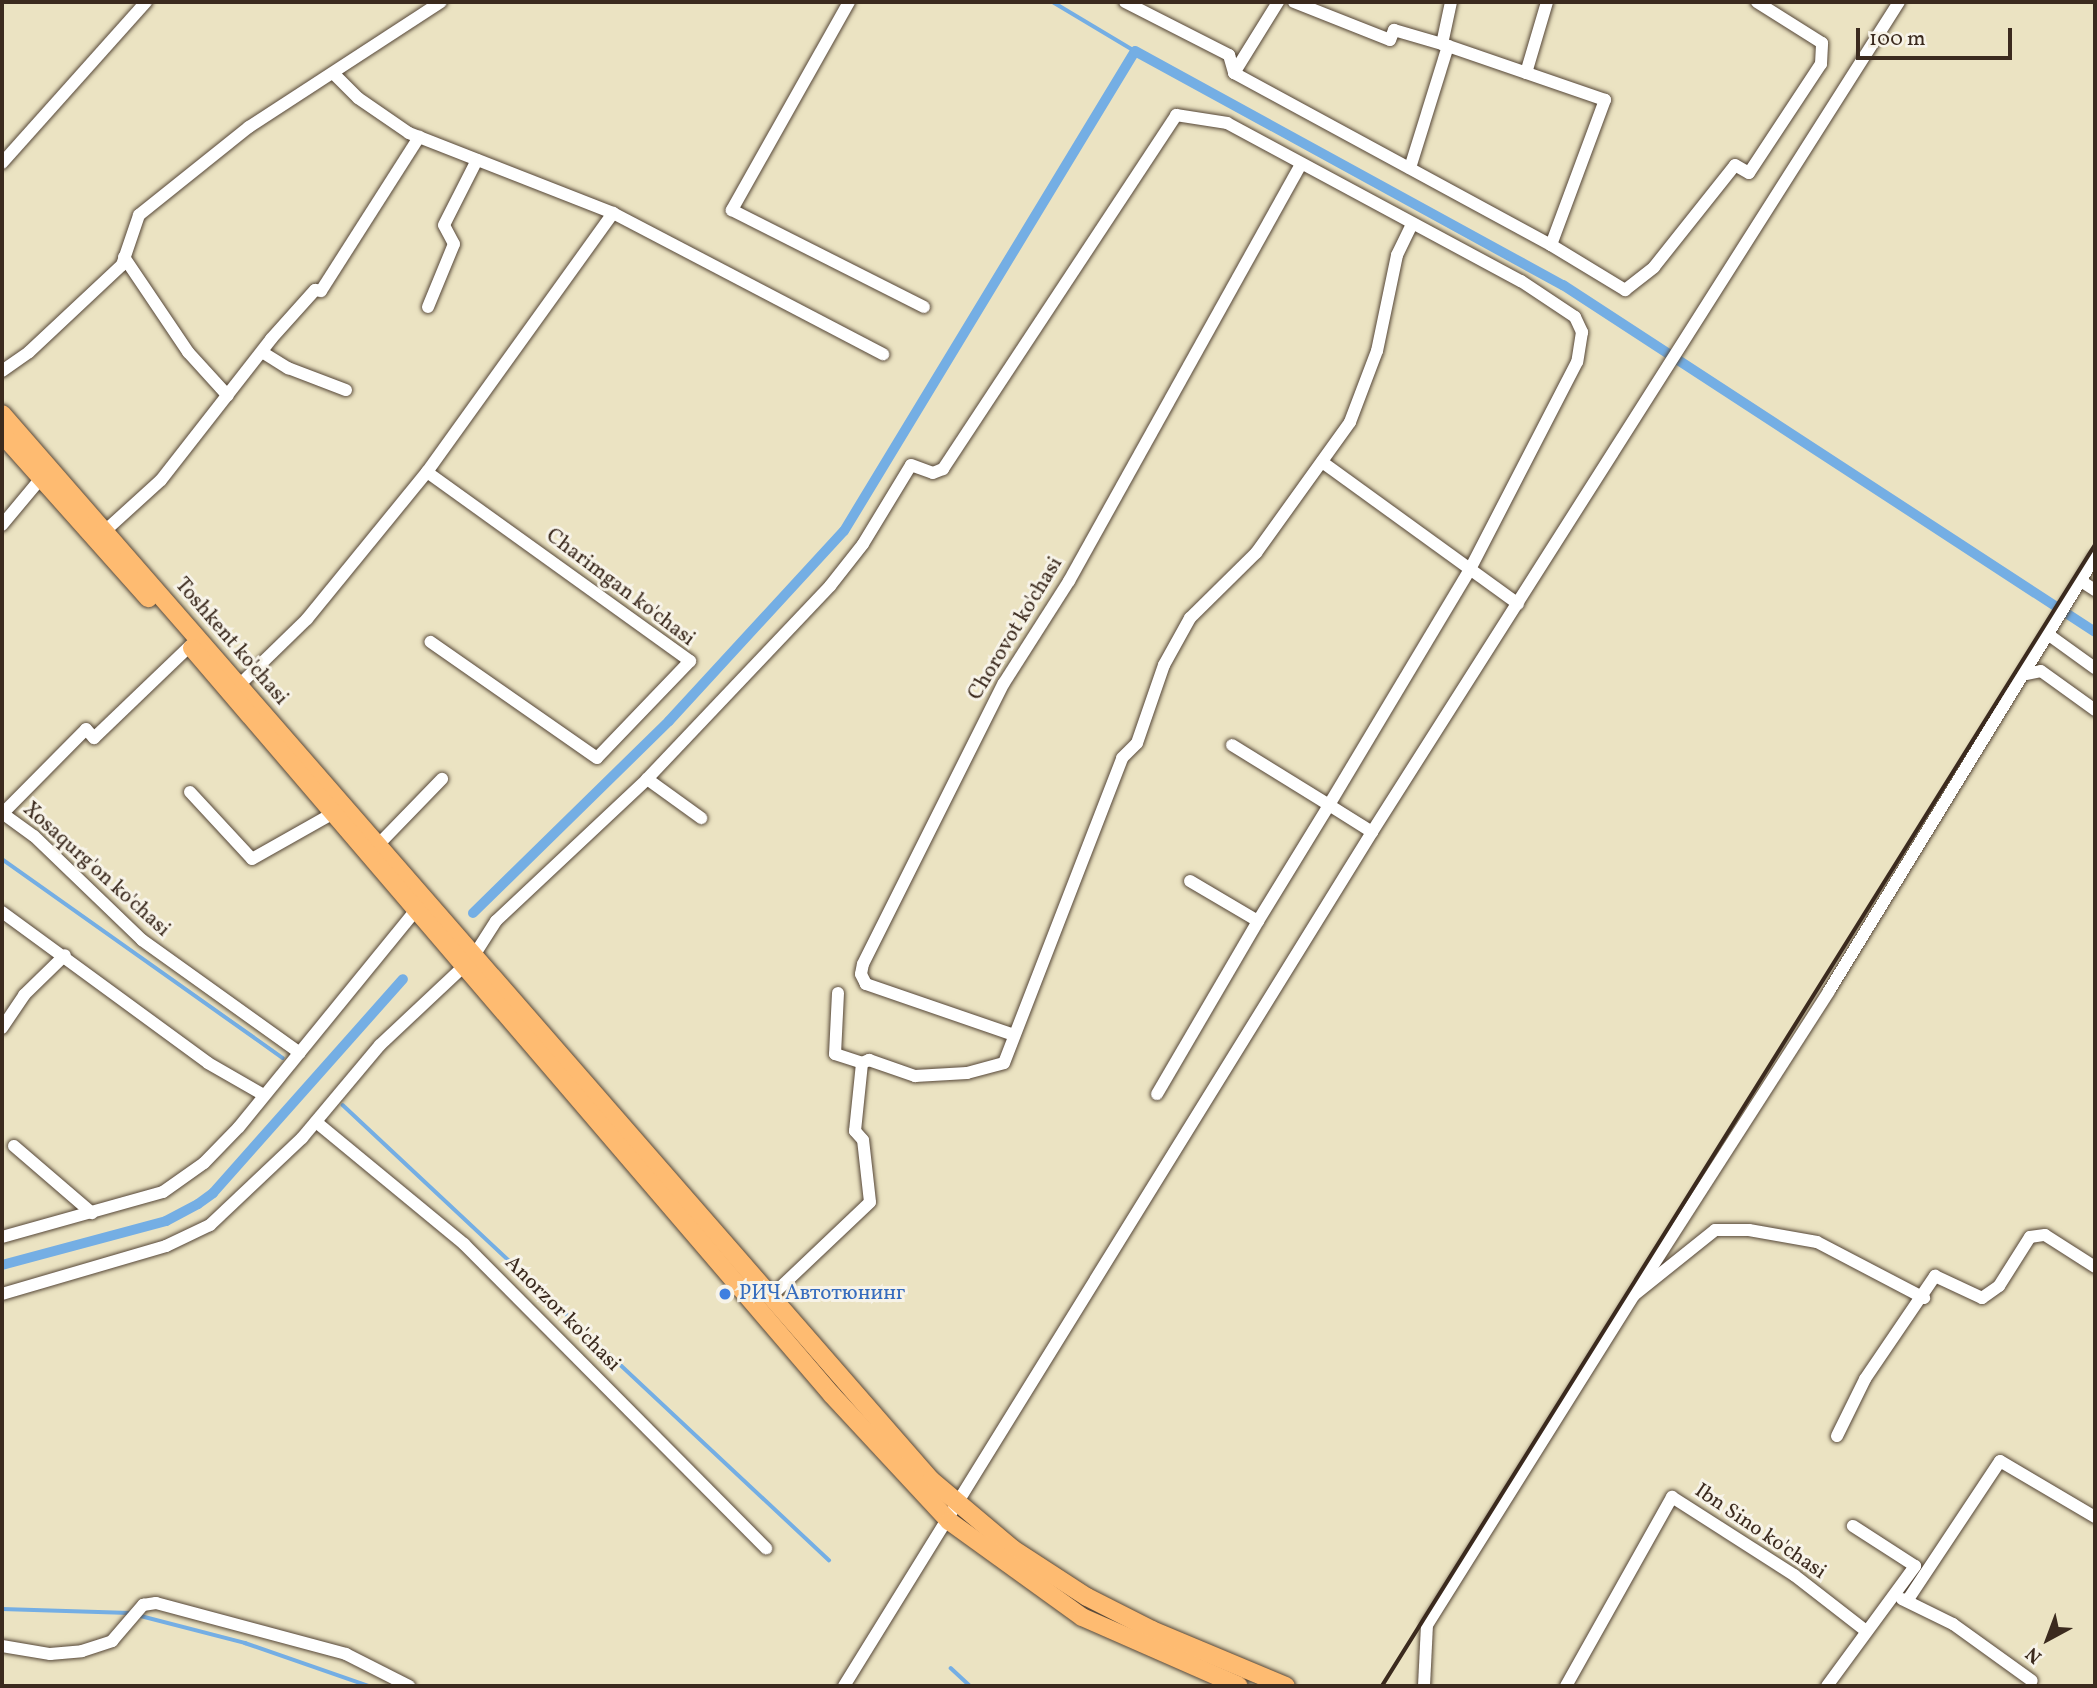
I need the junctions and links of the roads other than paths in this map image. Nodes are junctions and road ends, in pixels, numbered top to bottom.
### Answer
1 (146, 2) edge
2 (441, 2) edge
3 (849, 2) edge
4 (1125, 2) edge
5 (1278, 2) edge
6 (1294, 2) edge
7 (1451, 2) edge
8 (1547, 2) edge
9 (1757, 2) edge
10 (1899, 2) edge
11 (1445, 45) junction
12 (1234, 73) junction
13 (1526, 73) junction
14 (334, 74) junction
15 (419, 137) junction
16 (477, 160) junction
17 (2, 163) edge
18 (1301, 165) junction
19 (1410, 168) junction
20 (613, 213) junction
21 (1412, 224) junction
22 (1551, 245) junction
23 (124, 257) junction
24 (428, 307) dead end
25 (925, 307) dead end
26 (262, 352) junction
27 (883, 354) dead end
28 (2, 371) edge
29 (346, 390) dead end
30 (228, 396) junction
31 (2, 414) edge
32 (2, 434) edge
33 (1322, 462) junction
34 (427, 472) junction
35 (42, 477) junction
36 (2, 525) edge
37 (106, 530) junction
38 (2095, 557) edge
39 (1469, 571) junction
40 (2081, 581) junction
41 (2095, 590) edge
42 (1518, 604) junction
43 (2049, 635) junction
44 (430, 642) dead end
45 (190, 646) junction
46 (2095, 668) edge
47 (2026, 674) junction
48 (234, 689) junction
49 (2095, 710) edge
50 (1232, 746) dead end
51 (442, 779) dead end
52 (647, 779) junction
53 (190, 792) dead end
54 (1329, 805) junction
55 (3, 813) edge
56 (332, 814) junction
57 (701, 818) dead end
58 (1372, 832) junction
59 (376, 847) junction
60 (1190, 881) dead end
61 (419, 906) junction
62 (2, 912) edge
63 (1258, 920) junction
64 (65, 955) junction
65 (468, 962) junction
66 (838, 993) dead end
67 (2, 1028) edge
68 (1014, 1035) junction
69 (300, 1053) junction
70 (862, 1063) junction
71 (262, 1094) junction
72 (1157, 1094) dead end
73 (316, 1122) junction
74 (14, 1146) dead end
75 (92, 1213) junction
76 (2, 1237) edge
77 (2095, 1267) edge
78 (2, 1294) edge
79 (1634, 1295) junction
80 (769, 1297) junction
81 (1924, 1298) junction
82 (1837, 1436) dead end
83 (959, 1505) junction
84 (2095, 1517) edge
85 (949, 1521) junction
86 (1853, 1526) dead end
87 (766, 1548) dead end
88 (1894, 1594) junction
89 (1907, 1601) junction
90 (1865, 1630) junction
91 (2, 1646) edge
92 (2032, 1681) dead end
93 (409, 1686) edge
94 (845, 1686) edge
95 (1239, 1686) edge
96 (1286, 1686) edge
97 (1424, 1686) edge
98 (1566, 1686) edge
99 (1827, 1686) edge

1 - 17 street
2 - 14 street
3 - 25 street
4 - 12 street
5 - 12 street
6 - 11 street
7 - 11 street
8 - 13 street
9 - 22 street
10 - 42 street
11 - 13 street
11 - 19 street
12 - 19 street
13 - 22 street
14 - 15 street
14 - 23 street
15 - 16 street
15 - 26 street
16 - 20 street
16 - 24 street
18 - 21 street
18 - 52 street
18 - 68 street, Chorovot ko'chasi
19 - 22 street
20 - 27 street
20 - 34 street
21 - 33 street
21 - 39 street
23 - 28 street
23 - 30 street
26 - 29 street
26 - 30 street
30 - 37 street
31 - 37 highway, Toshkent ko'chasi
32 - 35 highway, Toshkent ko'chasi
33 - 39 street
33 - 68 street
34 - 44 street, Charimgan ko'chasi
34 - 48 street
35 - 36 street
35 - 45 highway, Toshkent ko'chasi
37 - 48 highway, Toshkent ko'chasi
38 - 40 street
39 - 42 street
39 - 54 street
40 - 41 street
40 - 43 street
42 - 58 street
43 - 46 street
43 - 47 street
45 - 48 highway, Toshkent ko'chasi
45 - 55 street, Xosaqurg'on ko'chasi
47 - 49 street
47 - 79 street
48 - 56 highway, Toshkent ko'chasi
48 - 59 highway, Toshkent ko'chasi
50 - 54 street
51 - 59 street
52 - 57 street
52 - 65 street
53 - 56 street
54 - 58 street
54 - 63 street
55 - 69 street, Xosaqurg'on ko'chasi
56 - 61 highway, Toshkent ko'chasi
58 - 83 street
59 - 61 highway, Toshkent ko'chasi
60 - 63 street
61 - 65 highway
61 - 69 street
62 - 64 street
63 - 72 street
64 - 67 street
64 - 71 street
65 - 73 street
65 - 80 highway
65 - 85 highway
66 - 70 street
68 - 70 street
69 - 71 street
70 - 80 street
71 - 75 street
73 - 78 street
73 - 87 street, Anorzor ko'chasi
74 - 75 street
75 - 76 street
77 - 81 street
79 - 81 street
79 - 97 street
80 - 83 highway
81 - 82 street
83 - 85 street
83 - 96 highway
84 - 89 street
85 - 94 street
85 - 95 highway
86 - 88 street
88 - 89 street
88 - 90 street
89 - 92 street
90 - 98 street, Ibn Sino ko'chasi
90 - 99 street
91 - 93 street

